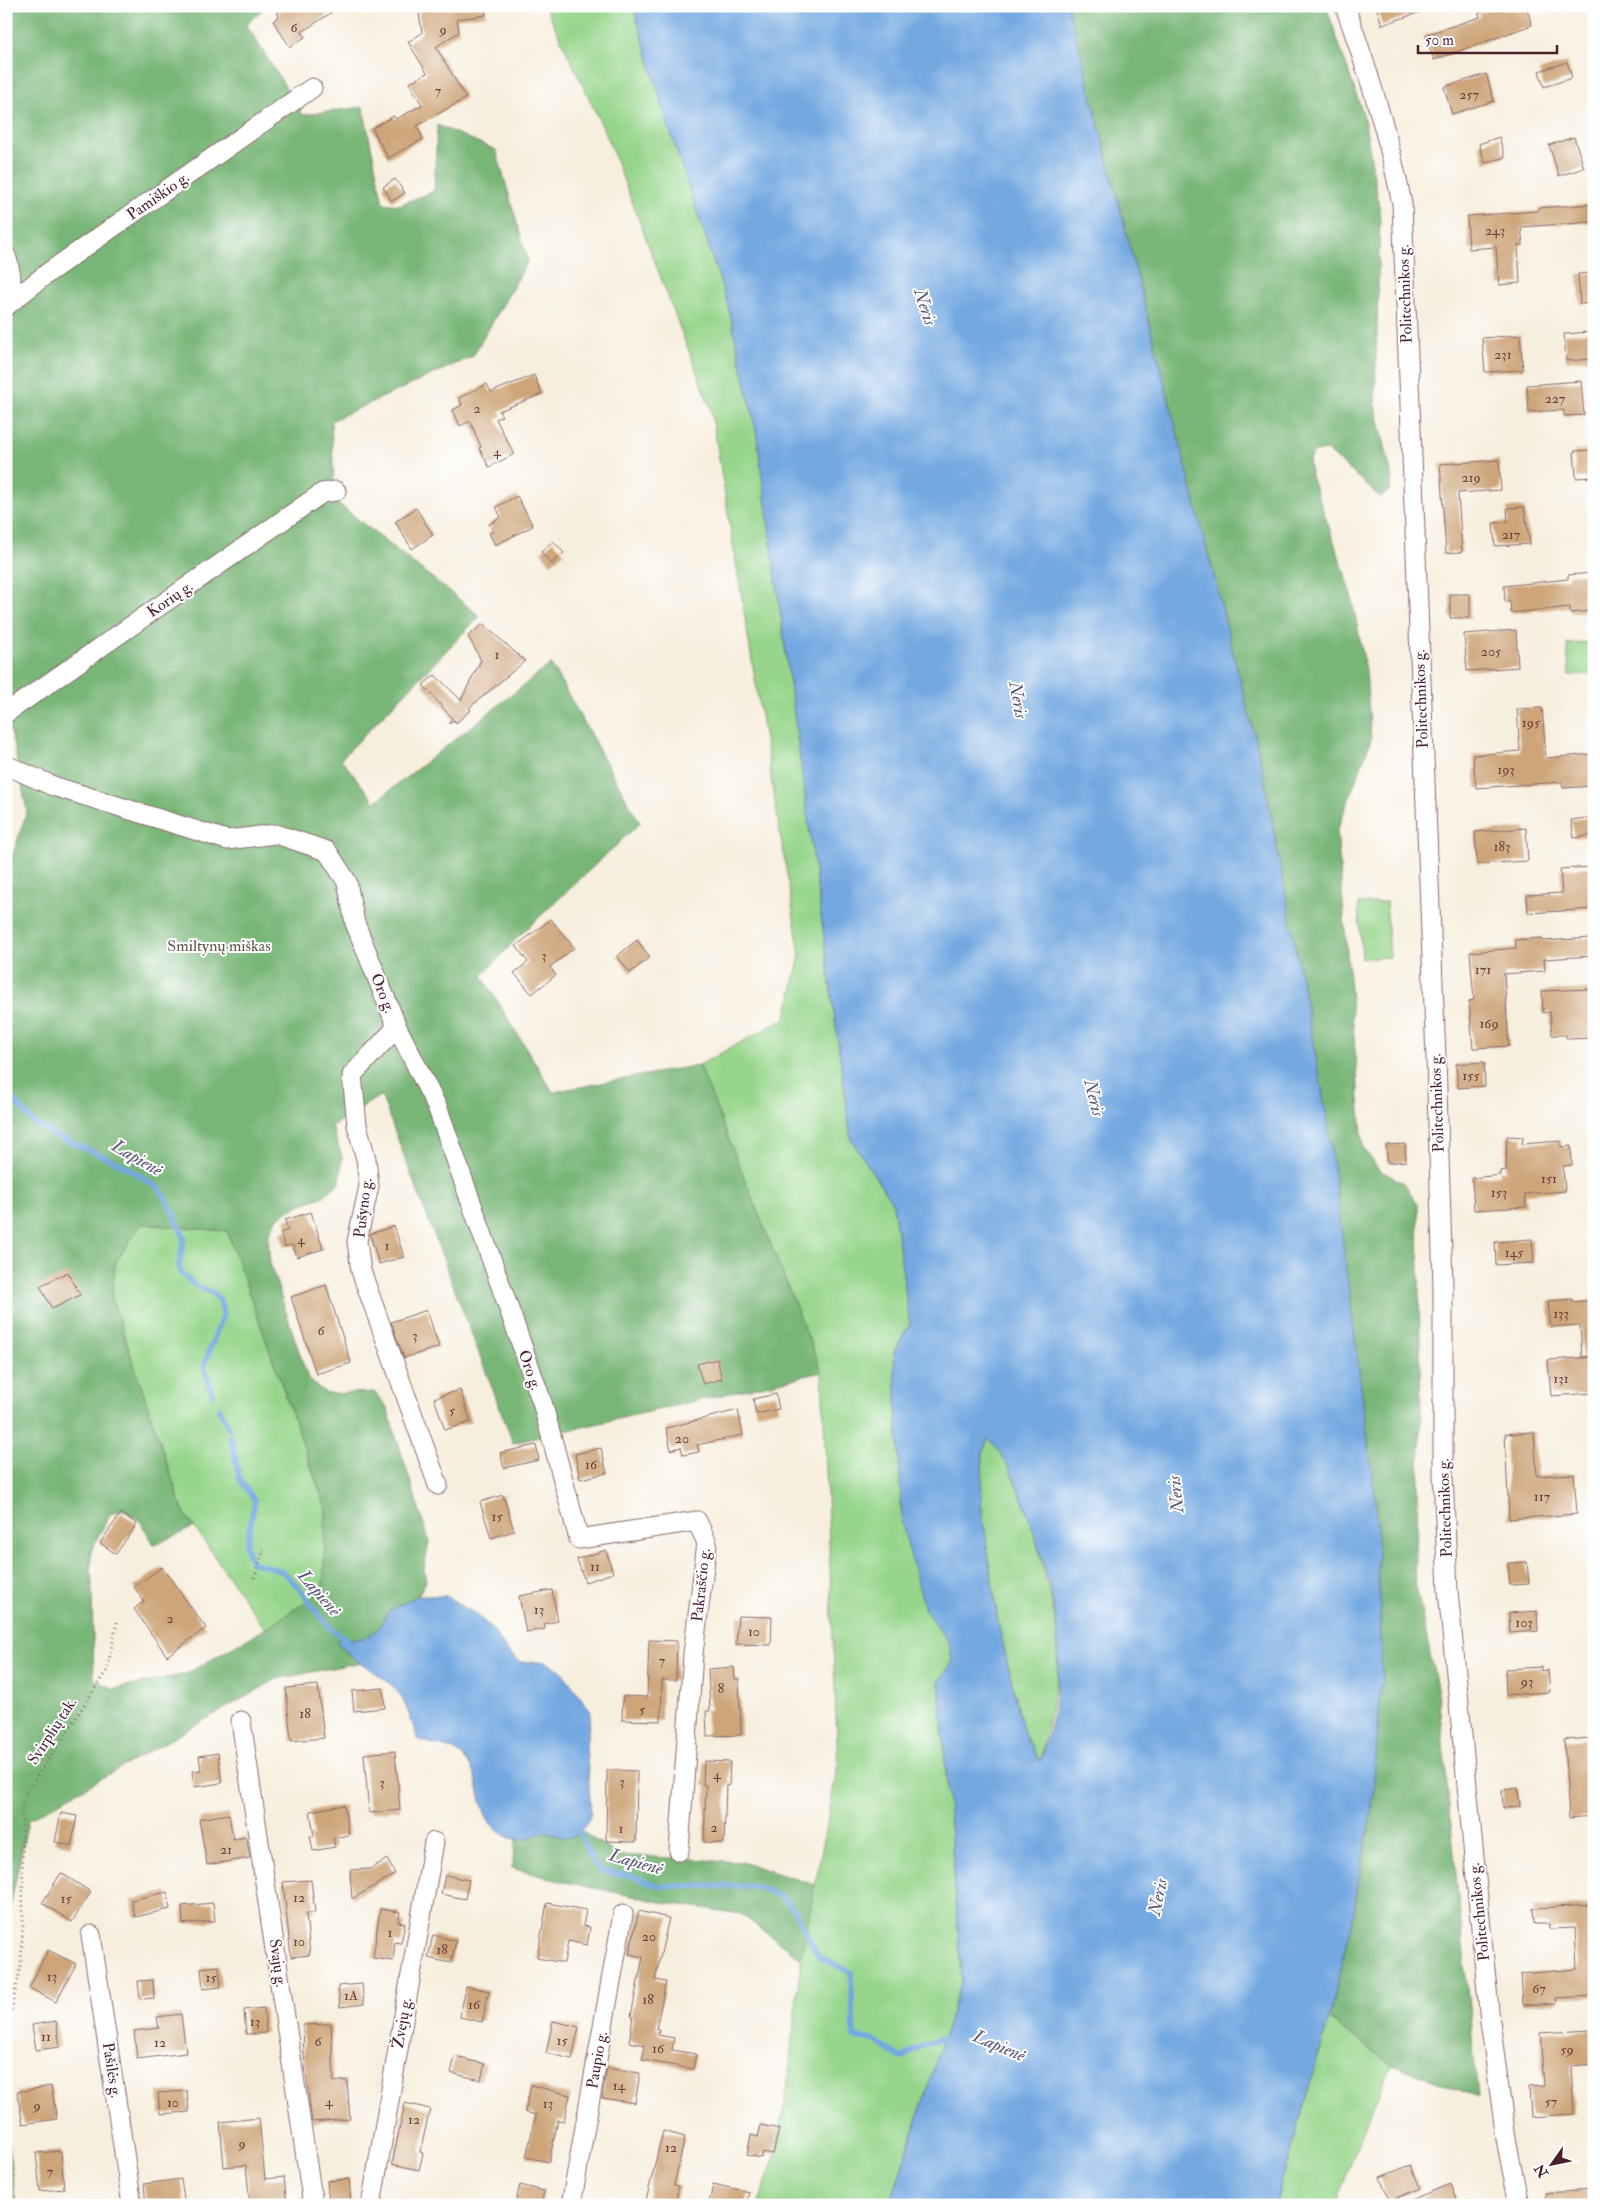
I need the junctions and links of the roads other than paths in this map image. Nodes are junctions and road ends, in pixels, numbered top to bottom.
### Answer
1 (1345, 6) edge
2 (312, 88) dead end
3 (6, 256) edge
4 (6, 306) edge
5 (336, 491) dead end
6 (6, 713) edge
7 (6, 765) edge
8 (397, 1027) junction
9 (542, 1402) joint
10 (438, 1485) dead end
11 (241, 1721) dead end
12 (434, 1842) dead end
13 (679, 1852) dead end
14 (623, 1914) dead end
15 (92, 1935) dead end
16 (132, 2205) edge
17 (313, 2205) edge
18 (371, 2205) edge
19 (571, 2205) edge
20 (1519, 2205) edge

1 - 20 street, Politechnikos g.
2 - 4 street, Pamiškio g.
3 - 4 street
5 - 6 street, Korių g.
7 - 8 street, Oro g.
8 - 9 street, Oro g.
8 - 10 street, Pušyno g.
9 - 13 street, Pakraščio g.
11 - 17 street, Svajų g.
12 - 18 street, Žvejų g.
14 - 19 street, Paupio g.
15 - 16 street, Pašilės g.

